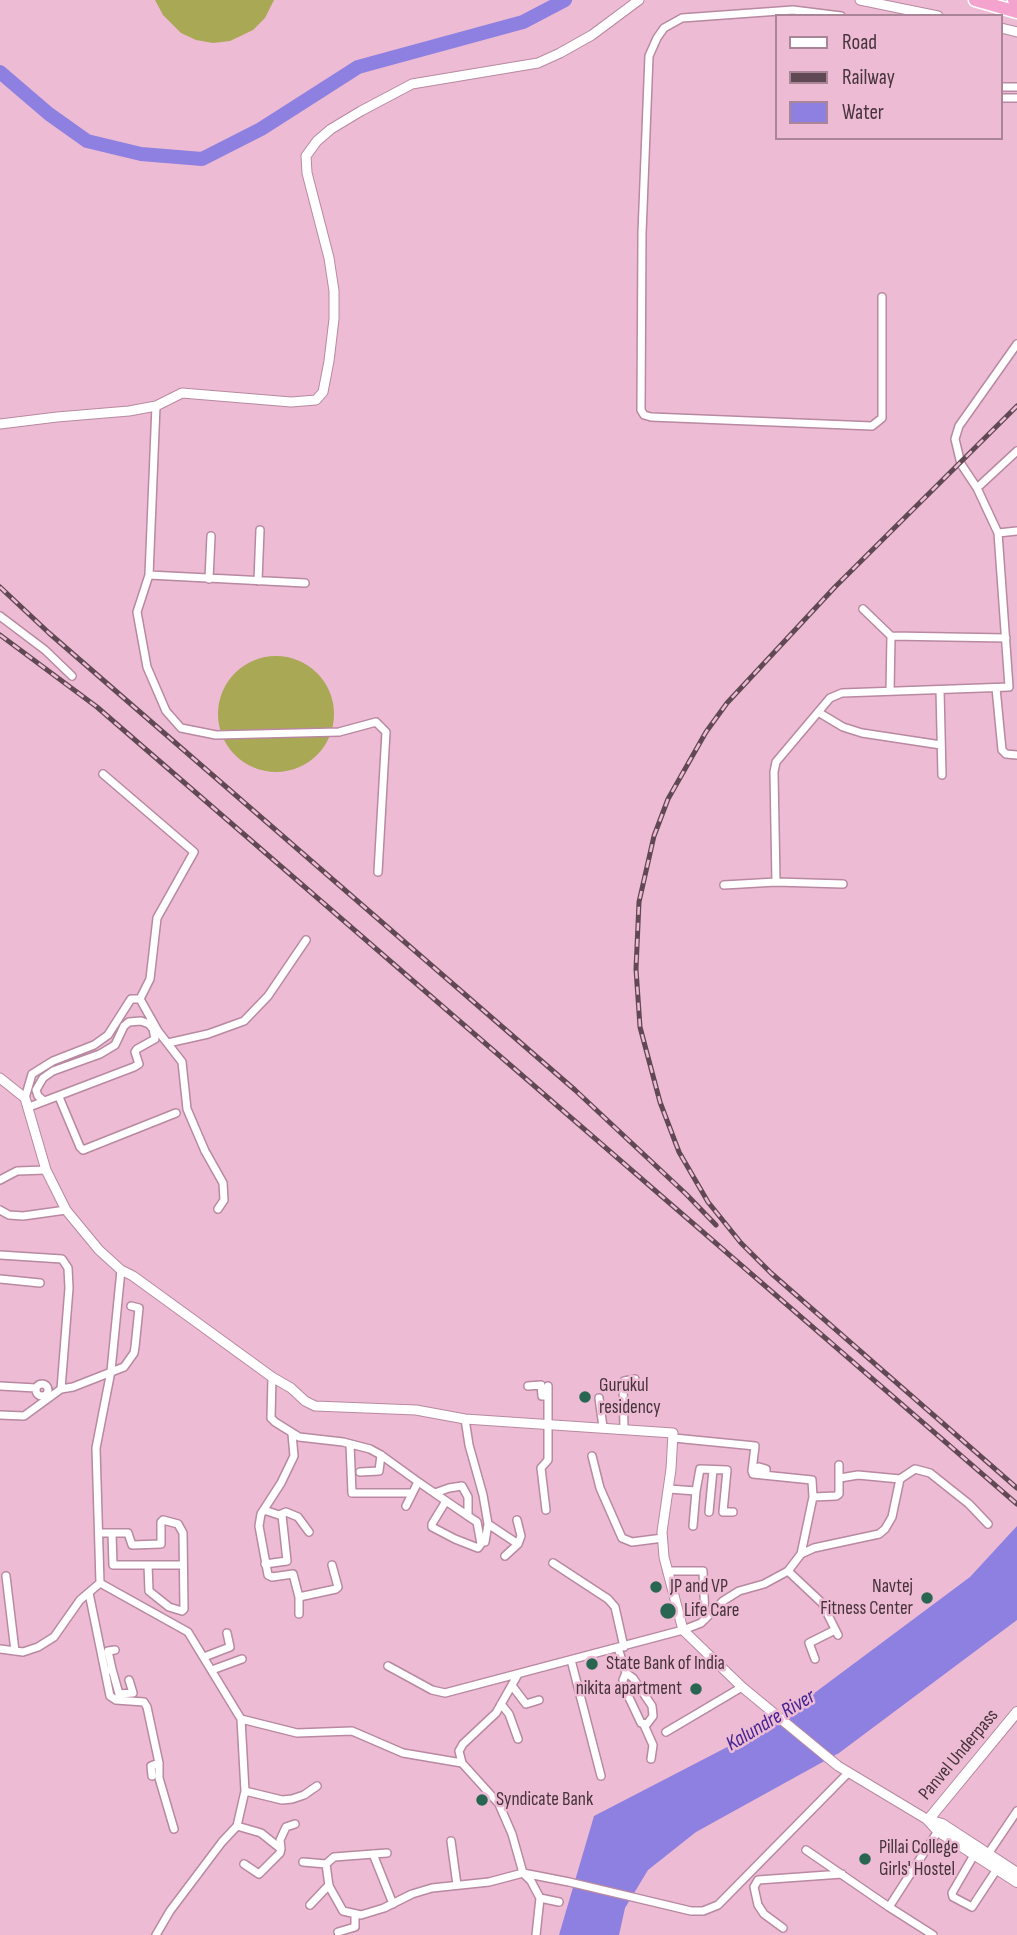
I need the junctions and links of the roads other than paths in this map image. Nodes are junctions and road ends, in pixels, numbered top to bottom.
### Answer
1 (639, 0) edge
2 (860, 0) edge
3 (975, 0) edge
4 (1017, 12) edge
5 (825, 14) edge
6 (928, 14) edge
7 (882, 297) dead end
8 (1017, 344) edge
9 (156, 406) junction
10 (0, 424) edge
11 (1017, 451) edge
12 (977, 488) junction
13 (260, 530) dead end
14 (1017, 531) edge
15 (998, 533) junction
16 (211, 536) dead end
17 (149, 575) junction
18 (209, 579) junction
19 (258, 581) junction
20 (305, 583) dead end
21 (863, 609) dead end
22 (0, 616) edge
23 (891, 636) junction
24 (1006, 638) junction
25 (72, 676) dead end
26 (1013, 687) edge
27 (996, 688) junction
28 (940, 690) junction
29 (890, 691) junction
30 (818, 712) junction
31 (941, 745) junction
32 (1017, 755) edge
33 (103, 774) dead end
34 (942, 775) dead end
35 (378, 872) dead end
36 (776, 882) junction
37 (843, 884) dead end
38 (724, 885) dead end
39 (306, 940) dead end
40 (140, 999) junction
41 (167, 1043) junction
42 (0, 1078) edge
43 (59, 1097) junction
44 (44, 1101) junction
45 (27, 1103) junction
46 (176, 1113) dead end
47 (46, 1170) junction
48 (0, 1180) edge
49 (218, 1209) dead end
50 (0, 1210) edge
51 (66, 1210) junction
52 (0, 1255) edge
53 (121, 1270) junction
54 (0, 1279) edge
55 (40, 1283) dead end
56 (131, 1306) dead end
57 (111, 1371) junction
58 (272, 1377) junction
59 (635, 1379) dead end
60 (528, 1385) dead end
61 (0, 1386) edge
62 (55, 1391) junction
63 (599, 1398) dead end
64 (0, 1415) edge
65 (466, 1419) junction
66 (548, 1423) junction
67 (603, 1427) junction
68 (624, 1429) junction
69 (292, 1434) junction
70 (674, 1438) junction
71 (350, 1444) junction
72 (381, 1455) junction
73 (592, 1455) dead end
74 (839, 1465) dead end
75 (713, 1470) junction
76 (360, 1472) dead end
77 (840, 1478) junction
78 (900, 1479) junction
79 (418, 1482) junction
80 (669, 1489) junction
81 (696, 1491) junction
82 (411, 1493) junction
83 (435, 1493) junction
84 (814, 1497) junction
85 (446, 1501) junction
86 (406, 1506) dead end
87 (264, 1510) junction
88 (546, 1510) dead end
89 (694, 1512) junction
90 (709, 1512) junction
91 (723, 1512) junction
92 (733, 1512) dead end
93 (282, 1515) junction
94 (468, 1516) junction
95 (517, 1520) dead end
96 (488, 1524) junction
97 (988, 1524) dead end
98 (693, 1526) dead end
99 (309, 1532) dead end
100 (99, 1533) junction
101 (112, 1533) junction
102 (663, 1538) junction
103 (485, 1542) dead end
104 (518, 1544) junction
105 (802, 1554) junction
106 (505, 1556) dead end
107 (553, 1563) dead end
108 (265, 1564) junction
109 (100, 1565) junction
110 (113, 1565) junction
111 (147, 1565) junction
112 (183, 1565) junction
113 (332, 1566) dead end
114 (667, 1571) junction
115 (788, 1571) junction
116 (6, 1576) dead end
117 (100, 1584) junction
118 (89, 1593) junction
119 (299, 1598) junction
120 (299, 1614) dead end
121 (705, 1619) junction
122 (683, 1630) junction
123 (227, 1633) dead end
124 (621, 1647) junction
125 (0, 1649) edge
126 (115, 1650) dead end
127 (15, 1651) junction
128 (213, 1654) junction
129 (204, 1657) junction
130 (242, 1659) dead end
131 (815, 1659) dead end
132 (571, 1660) junction
133 (387, 1666) dead end
134 (215, 1669) junction
135 (108, 1670) junction
136 (626, 1673) junction
137 (517, 1675) junction
138 (122, 1679) junction
139 (106, 1680) junction
140 (513, 1687) junction
141 (742, 1687) junction
142 (113, 1688) junction
143 (539, 1700) dead end
144 (501, 1704) junction
145 (1017, 1712) edge
146 (241, 1719) junction
147 (644, 1725) junction
148 (666, 1732) dead end
149 (518, 1739) dead end
150 (149, 1756) dead end
151 (651, 1759) dead end
152 (462, 1763) junction
153 (155, 1765) junction
154 (848, 1773) junction
155 (152, 1776) dead end
156 (601, 1776) dead end
157 (317, 1786) dead end
158 (245, 1791) junction
159 (1017, 1811) edge
160 (928, 1820) junction
161 (295, 1824) dead end
162 (237, 1826) junction
163 (174, 1829) dead end
164 (938, 1831) junction
165 (451, 1842) dead end
166 (281, 1849) junction
167 (806, 1850) dead end
168 (387, 1853) dead end
169 (373, 1854) junction
170 (974, 1854) junction
171 (988, 1854) junction
172 (303, 1863) dead end
173 (244, 1864) dead end
174 (326, 1864) junction
175 (997, 1869) junction
176 (523, 1873) junction
177 (1017, 1873) edge
178 (842, 1874) junction
179 (1017, 1882) edge
180 (457, 1885) junction
181 (331, 1889) junction
182 (343, 1890) dead end
183 (540, 1898) junction
184 (559, 1902) dead end
185 (393, 1904) junction
186 (310, 1905) dead end
187 (889, 1906) junction
188 (355, 1915) junction
189 (783, 1928) dead end
190 (338, 1932) dead end
191 (156, 1935) edge
192 (536, 1935) edge
193 (933, 1935) edge

1 - 9 street
2 - 6 street
3 - 4 highway
5 - 7 street
8 - 12 street
9 - 10 street
9 - 17 street
11 - 12 street
12 - 15 street
13 - 19 street
14 - 15 street
15 - 24 street
16 - 18 street
17 - 18 street
17 - 35 street
18 - 19 street
19 - 20 street
21 - 23 street
22 - 25 street
23 - 24 street
23 - 29 street
24 - 26 street
26 - 27 street
27 - 28 street
27 - 32 street
28 - 29 street
28 - 31 street
29 - 30 street
30 - 31 street
30 - 36 street
31 - 34 street
33 - 40 street
36 - 37 street
36 - 38 street
39 - 41 street
40 - 41 street
40 - 45 street
41 - 49 street
42 - 45 street
43 - 44 street
43 - 44 street
43 - 46 street
44 - 45 street
45 - 47 street
47 - 48 street
47 - 51 street
50 - 51 street
51 - 53 street
52 - 62 street
53 - 57 street
53 - 58 street
54 - 55 street
56 - 57 street
57 - 62 street
57 - 100 street
58 - 65 street
58 - 69 street
59 - 68 street
60 - 66 street
61 - 62 street
62 - 64 street
63 - 67 street
65 - 66 street
65 - 96 street
66 - 67 street
66 - 88 street
67 - 68 street
68 - 70 street
69 - 71 street
69 - 87 street
70 - 80 street
70 - 84 street
71 - 72 street
71 - 82 street
72 - 76 street
72 - 79 street
73 - 102 street
74 - 77 street
75 - 81 street
75 - 90 street
75 - 91 street
77 - 78 street
77 - 84 street
78 - 97 street
78 - 105 street
79 - 82 street
79 - 83 street
80 - 81 street
80 - 102 street
81 - 89 street
82 - 86 street
83 - 85 street
83 - 94 street
84 - 105 street
85 - 94 street
85 - 94 street
87 - 93 street
87 - 108 street
89 - 90 street
89 - 98 street
90 - 91 street
91 - 92 street
93 - 99 street
93 - 108 street
95 - 104 street
96 - 103 street
96 - 104 street
100 - 101 street
100 - 109 street
101 - 110 street
101 - 112 street
102 - 114 street
104 - 106 street
105 - 115 street
107 - 124 street
108 - 119 street
109 - 110 street
109 - 117 street
110 - 111 street
111 - 112 street
111 - 112 street
113 - 119 street
114 - 121 street
114 - 122 street
115 - 121 street
115 - 131 street
116 - 127 street
117 - 118 street
117 - 129 street
118 - 127 street
118 - 135 street
119 - 120 street
121 - 122 street
122 - 124 street
122 - 141 street
123 - 128 street
124 - 132 street
124 - 136 street
125 - 127 street
126 - 135 street
128 - 129 street
128 - 134 street
129 - 134 street
130 - 134 street
132 - 137 street
132 - 156 street
133 - 137 street
134 - 146 street
135 - 138 street
135 - 139 street
136 - 147 street
136 - 147 street
137 - 140 street
138 - 139 street
138 - 142 street
138 - 142 street
139 - 142 street
140 - 143 street
140 - 144 street
141 - 148 street
141 - 154 street
142 - 153 street
144 - 149 street
144 - 152 street
145 - 160 main road, Panvel Underpass
146 - 152 street
146 - 158 street
147 - 151 street
150 - 153 street
152 - 176 street
153 - 155 street
153 - 163 street
154 - 160 street
154 - 176 street
157 - 158 street
158 - 162 street
159 - 171 street
160 - 164 main road
160 - 171 main road
161 - 166 street
162 - 166 street
162 - 191 street
164 - 170 main road
164 - 187 street
165 - 180 street
166 - 173 street
167 - 178 street
168 - 169 street
169 - 174 street
169 - 185 street
170 - 175 main road
170 - 175 street
171 - 177 main road
172 - 174 street
174 - 181 street
175 - 179 main road
176 - 180 street
176 - 183 street
178 - 187 street
178 - 189 street
180 - 185 street
181 - 182 street
181 - 186 street
181 - 188 street
183 - 184 street
183 - 192 street
185 - 188 street
187 - 193 street
188 - 190 street

